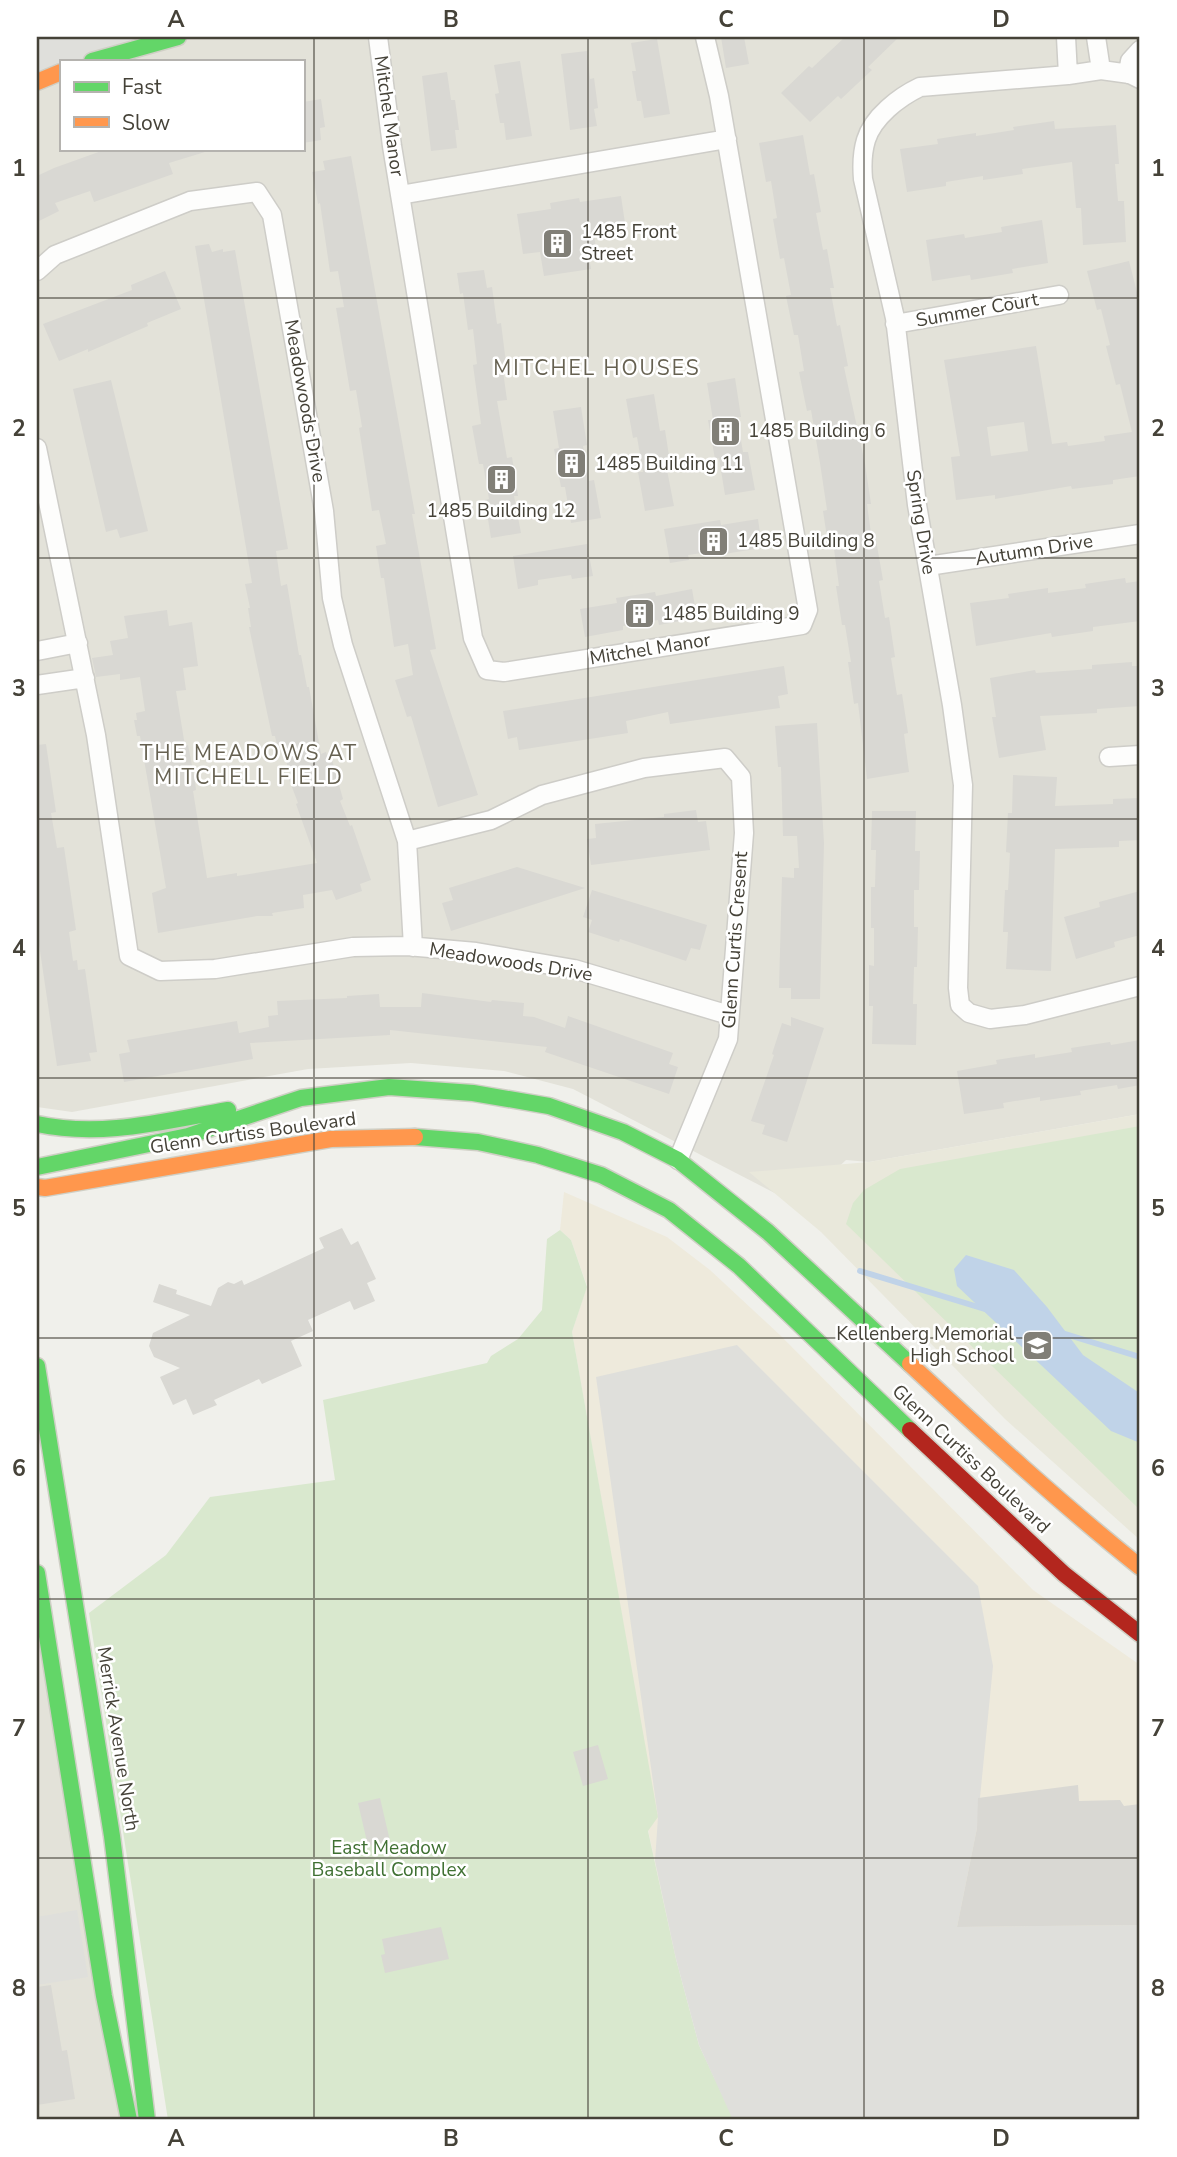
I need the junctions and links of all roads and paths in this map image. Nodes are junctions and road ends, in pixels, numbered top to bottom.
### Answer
1 (178, 37) edge
2 (378, 37) edge
3 (705, 37) edge
4 (1066, 37) edge
5 (1096, 37) edge
6 (1140, 50) edge
7 (96, 60) edge
8 (1101, 70) junction
9 (60, 72) edge
10 (1068, 75) junction
11 (1134, 77) edge
12 (37, 82) edge
13 (727, 139) junction
14 (400, 195) junction
15 (37, 271) edge
16 (1059, 295) dead end
17 (895, 324) junction
18 (37, 448) edge
19 (1140, 534) edge
20 (928, 566) junction
21 (78, 643) junction
22 (37, 651) edge
23 (85, 678) junction
24 (37, 685) edge
25 (1140, 755) edge
26 (1109, 757) dead end
27 (407, 841) junction
28 (413, 947) junction
29 (1140, 986) edge
30 (729, 1015) junction
31 (301, 1098) junction
32 (37, 1124) edge
33 (678, 1160) junction
34 (37, 1167) edge
35 (37, 1187) edge
36 (37, 1366) edge
37 (1140, 1567) edge
38 (37, 1573) edge
39 (1140, 1634) edge
40 (129, 2120) edge
41 (147, 2120) edge

1 - 7 main road
2 - 14 street, Mitchel Manor
3 - 13 street, Mitchel Manor
4 - 10 street
5 - 8 street
6 - 11 street, Spring Drive
8 - 10 street, Spring Drive
8 - 11 street, Spring Drive
9 - 12 main road
10 - 17 street, Spring Drive
13 - 14 street, Mitchel Manor
13 - 14 street, Mitchel Manor
15 - 27 street, Meadowoods Drive
16 - 17 street, Summer Court
17 - 20 street, Spring Drive
18 - 21 street, Meadowoods Drive
19 - 20 street, Autumn Drive
20 - 29 street, Spring Drive
21 - 22 street
21 - 23 street, Meadowoods Drive
23 - 24 street
23 - 28 street, Meadowoods Drive
25 - 26 street
27 - 28 street, Meadowoods Drive
27 - 30 street, Glenn Curtis Cresent
28 - 30 street, Meadowoods Drive
30 - 33 street, Glenn Curtis Cresent
31 - 32 main road
31 - 33 main road, Glenn Curtiss Boulevard
31 - 34 main road, Glenn Curtiss Boulevard
33 - 37 main road, Glenn Curtiss Boulevard
35 - 39 main road, Glenn Curtiss Boulevard
36 - 41 main road, Merrick Avenue North
38 - 40 main road

